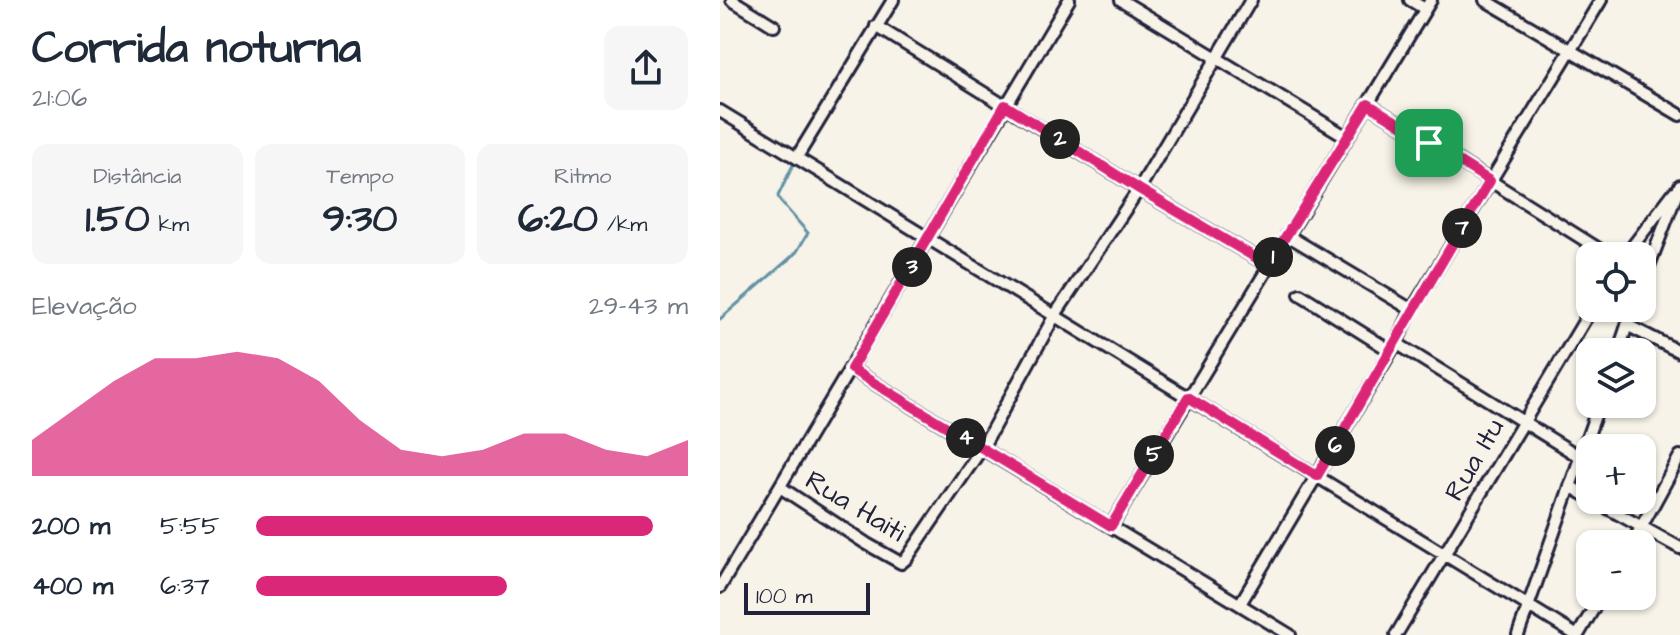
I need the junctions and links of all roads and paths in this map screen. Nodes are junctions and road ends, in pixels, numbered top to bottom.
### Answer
1 (732, 0) edge
2 (893, 0) edge
3 (1069, 0) edge
4 (1121, 0) edge
5 (1251, 0) edge
6 (1410, 0) edge
7 (1485, 0) edge
8 (1601, 0) edge
9 (1428, 5) edge
10 (774, 26) dead end
11 (876, 26) junction
12 (1571, 49) junction
13 (1216, 59) junction
14 (1368, 104) junction
15 (1005, 105) junction
16 (720, 111) edge
17 (1680, 115) edge
18 (1347, 137) junction
19 (797, 157) junction
20 (1490, 181) junction
21 (1680, 184) edge
22 (1139, 189) junction
23 (1287, 235) junction
24 (928, 239) junction
25 (1588, 242) edge
26 (1636, 242) edge
27 (1656, 246) edge
28 (1268, 265) junction
29 (1300, 294) dead end
30 (1412, 310) junction
31 (1055, 315) junction
32 (1583, 322) edge
33 (1628, 322) edge
34 (1627, 325) junction
35 (1623, 338) edge
36 (1393, 347) junction
37 (1680, 352) edge
38 (851, 369) junction
39 (1188, 397) junction
40 (1522, 422) junction
41 (982, 448) junction
42 (1576, 455) edge
43 (1680, 456) edge
44 (1576, 469) edge
45 (1317, 476) junction
46 (1570, 486) junction
47 (780, 487) junction
48 (1576, 490) edge
49 (1618, 514) edge
50 (1111, 526) junction
51 (1642, 528) junction
52 (1680, 548) edge
53 (1446, 554) junction
54 (720, 587) edge
55 (1240, 604) junction
56 (1530, 605) junction
57 (1592, 610) edge
58 (1290, 635) edge
59 (1396, 635) edge
60 (1518, 635) edge
61 (1577, 635) edge

1 - 10 street
2 - 11 street
3 - 15 street
4 - 13 street
5 - 13 street
6 - 9 street
7 - 12 street
8 - 12 street
9 - 14 street
11 - 15 street
11 - 19 street
12 - 17 street
12 - 20 street
13 - 18 street
13 - 22 street
14 - 18 street
14 - 20 street
15 - 22 street
15 - 24 street
16 - 19 street
18 - 23 street
19 - 24 street
20 - 25 street
20 - 30 street
21 - 26 street
21 - 27 street
22 - 28 street
22 - 31 street
23 - 28 street
23 - 30 street
24 - 31 street
24 - 38 street
28 - 39 street
29 - 36 street
30 - 36 street
31 - 39 street
31 - 41 street
32 - 40 street, Rua Itu
33 - 34 street
34 - 35 street
34 - 37 street
36 - 40 street
36 - 45 street
38 - 41 street
38 - 47 street
39 - 45 street
39 - 50 street
40 - 42 street
40 - 53 street, Rua Itu
41 - 47 street, Rua Haiti
41 - 50 street
43 - 51 street
44 - 46 street
45 - 53 street
45 - 55 street
46 - 48 street
46 - 56 street
47 - 54 street
49 - 51 street
50 - 55 street
51 - 52 street
53 - 56 street
53 - 59 street, Rua Itu
55 - 58 street
56 - 60 street
56 - 61 street
57 - 61 street

